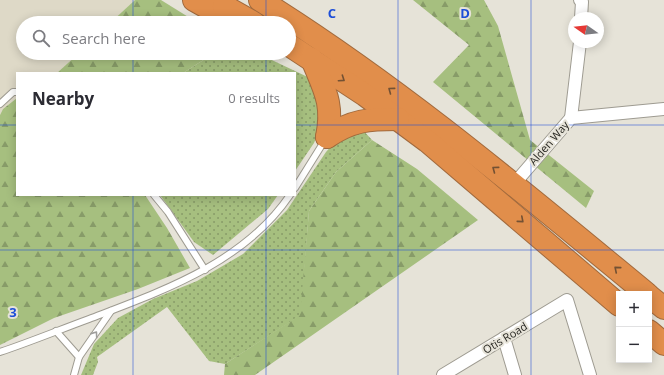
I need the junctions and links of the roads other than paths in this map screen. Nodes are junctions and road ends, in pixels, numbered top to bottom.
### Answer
1 (194, 0) edge
2 (214, 0) edge
3 (260, 0) edge
4 (580, 0) edge
5 (581, 12) edge
6 (223, 16) edge
7 (242, 16) edge
8 (285, 16) edge
9 (296, 23) edge
10 (579, 48) edge
11 (297, 50) edge
12 (16, 92) edge
13 (0, 104) edge
14 (664, 109) edge
15 (571, 118) junction
16 (398, 119) junction
17 (327, 137) junction
18 (514, 184) junction
19 (296, 186) edge
20 (155, 196) edge
21 (289, 196) edge
22 (205, 270) junction
23 (643, 291) edge
24 (652, 298) edge
25 (616, 302) edge
26 (664, 308) edge
27 (111, 311) junction
28 (56, 331) junction
29 (652, 334) edge
30 (504, 338) junction
31 (664, 344) edge
32 (0, 352) edge
33 (79, 357) junction
34 (74, 375) edge
35 (443, 375) edge
36 (515, 375) edge
37 (590, 375) edge

1 - 6 highway
2 - 7 highway
8 -> 3 highway
4 - 5 street
18 -> 9 highway
10 - 15 street
11 -> 16 highway
11 - 17 highway
12 - 13 lane
14 - 15 street, Alden Way
15 - 18 street, Alden Way
16 - 17 highway
16 -> 25 highway
17 - 19 lane
23 -> 18 highway
20 - 22 lane
21 - 22 lane
22 - 27 lane
24 - 26 highway
27 - 28 lane
33 -> 27 lane
28 - 32 lane
28 - 33 lane
29 - 31 highway
30 - 35 street, Otis Road
30 - 36 street
30 - 37 street, Otis Road
33 - 34 lane

